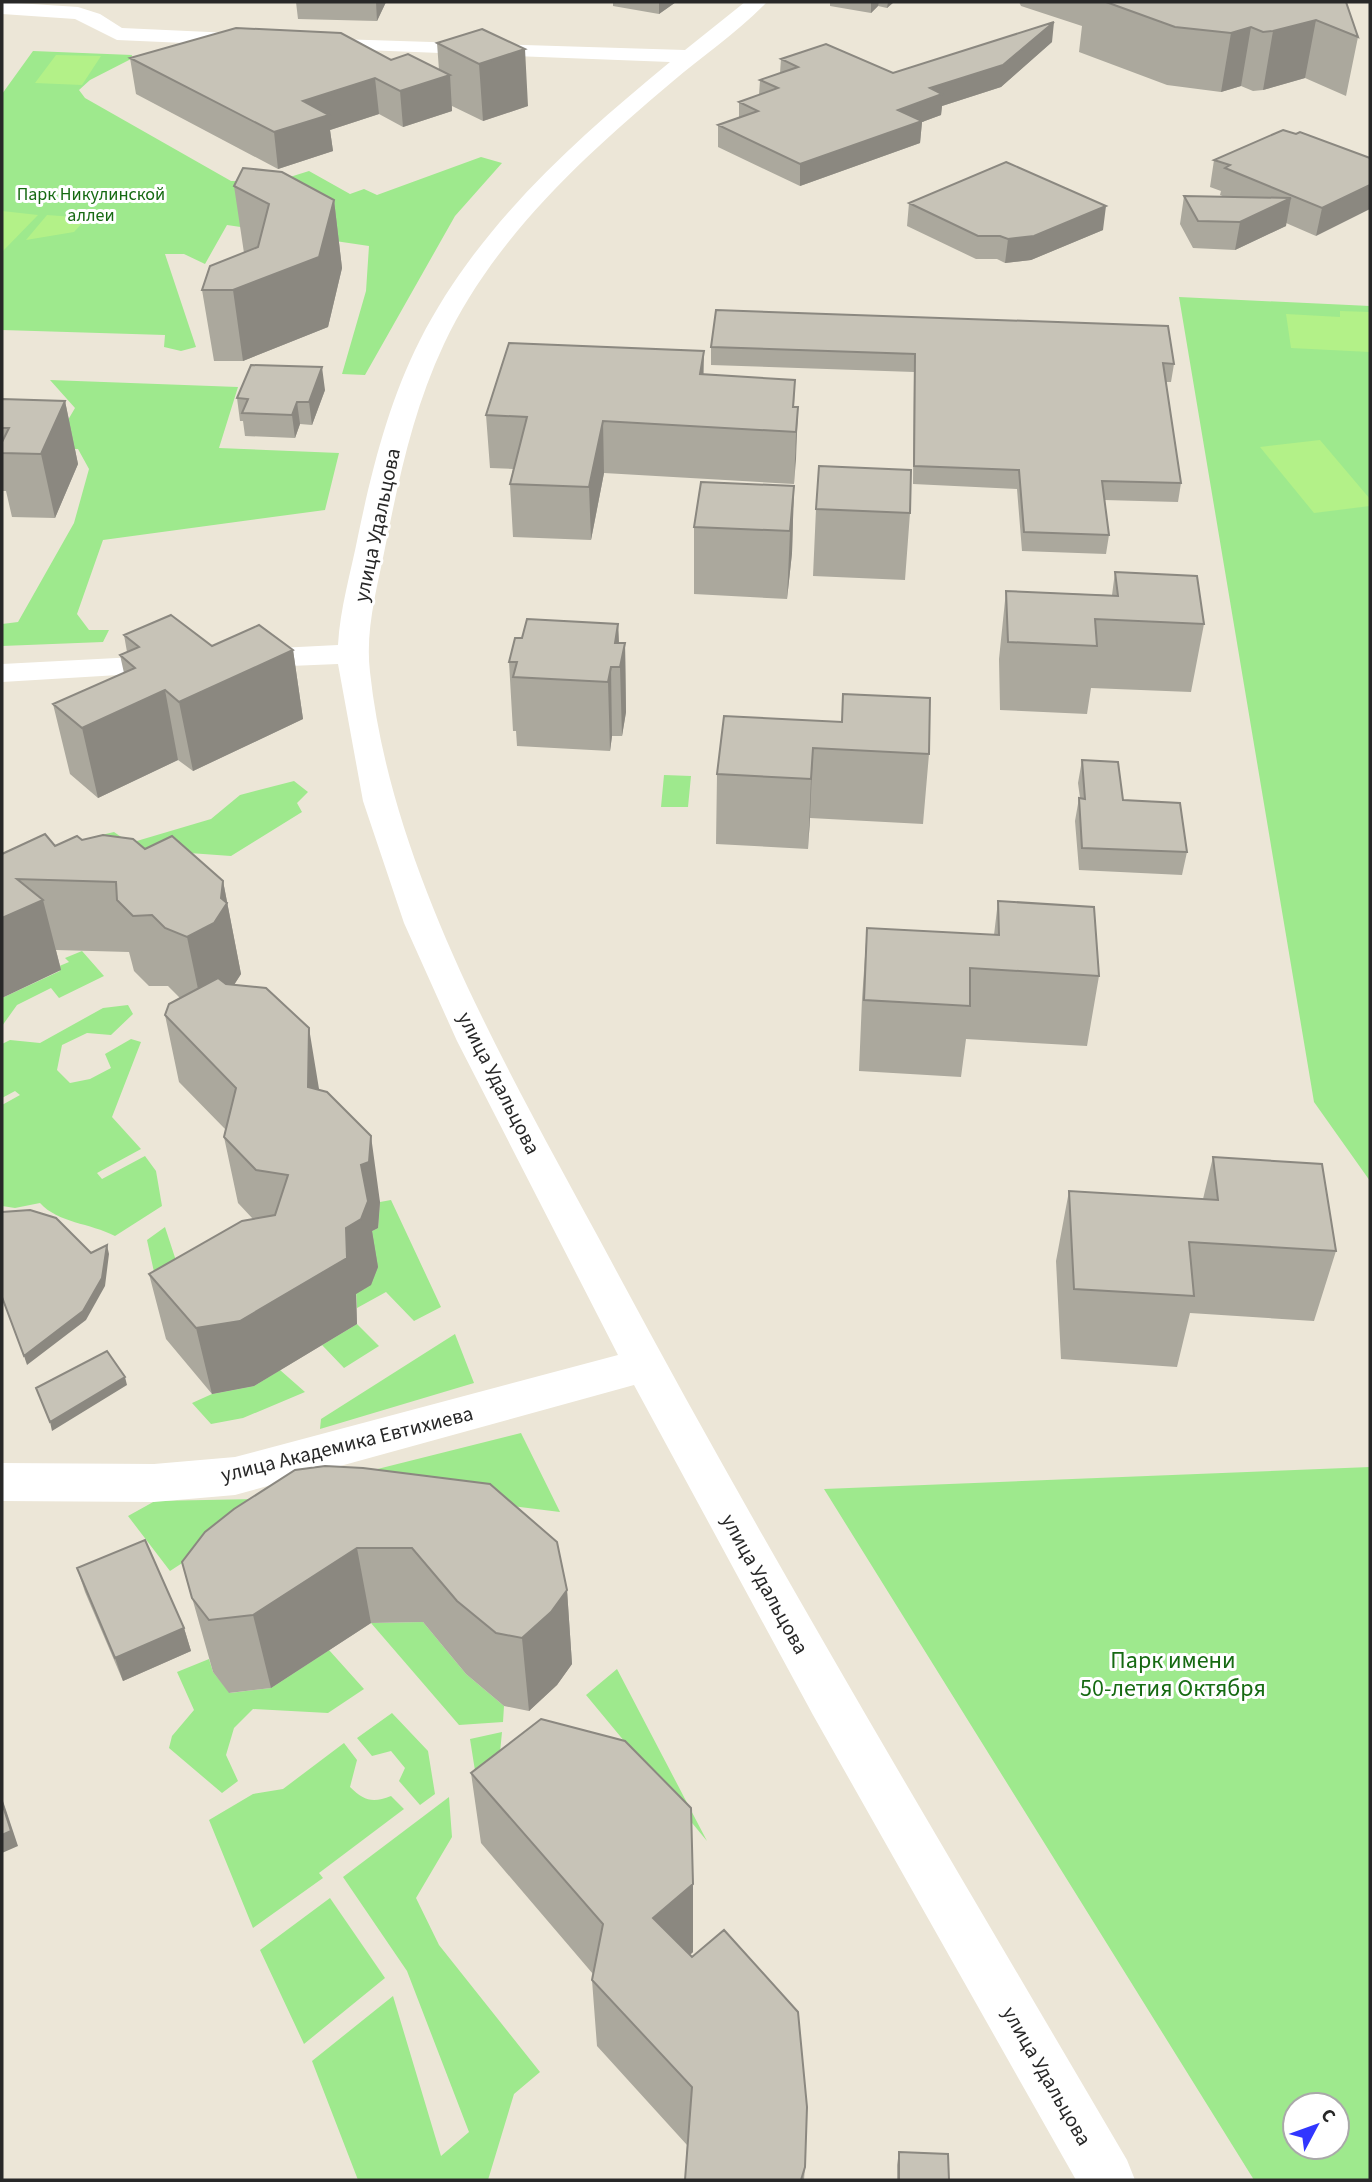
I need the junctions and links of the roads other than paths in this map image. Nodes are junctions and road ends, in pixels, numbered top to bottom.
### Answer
1 (757, 2) edge
2 (2, 8) edge
3 (268, 40) edge
4 (294, 42) edge
5 (692, 57) junction
6 (352, 653) junction
7 (2, 673) edge
8 (644, 1364) junction
9 (2, 1482) edge
10 (1107, 2180) edge

1 - 5 street, улица Удальцова
2 - 3 street
4 - 5 street
5 - 6 street, улица Удальцова
6 - 7 street
6 - 8 street, улица Удальцова
8 - 9 street, улица Академика Евтихиева
8 - 10 street, улица Удальцова

